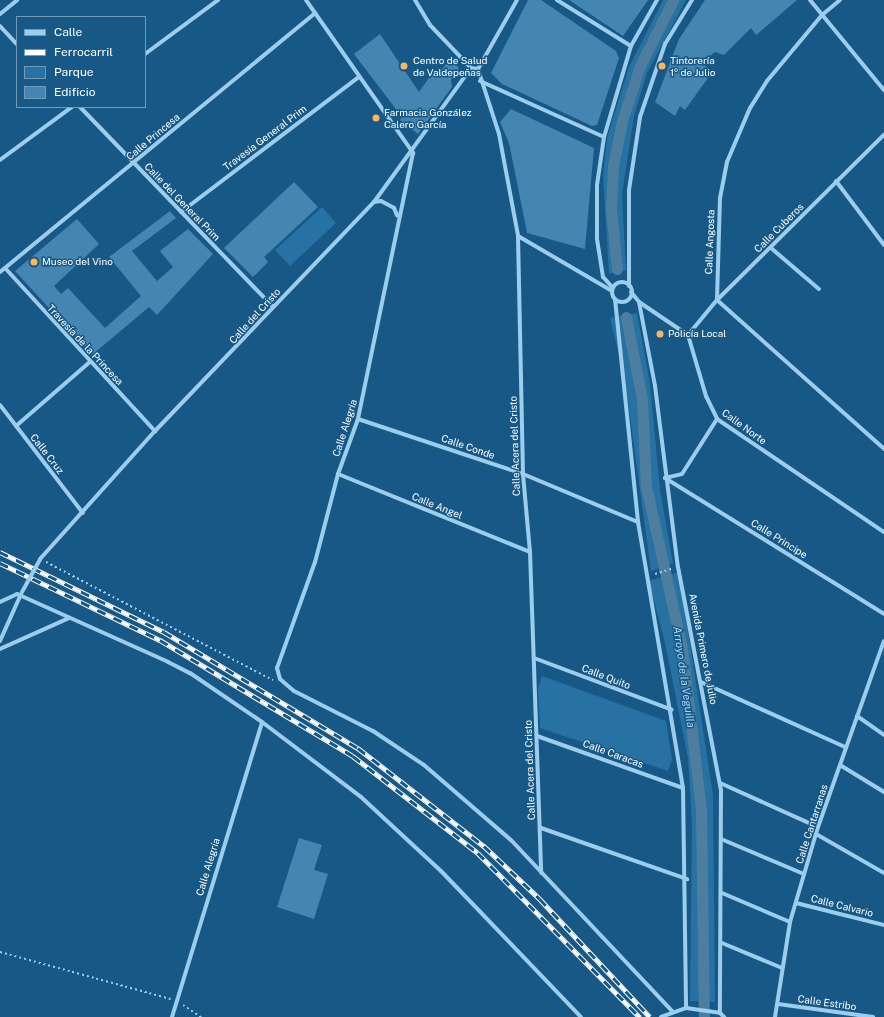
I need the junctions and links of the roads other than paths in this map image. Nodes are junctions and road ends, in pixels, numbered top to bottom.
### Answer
1 (17, 0) edge
2 (218, 0) edge
3 (306, 0) edge
4 (415, 0) edge
5 (517, 0) edge
6 (557, 0) edge
7 (657, 0) edge
8 (692, 0) edge
9 (810, 0) edge
10 (840, 0) edge
11 (315, 13) junction
12 (0, 14) edge
13 (822, 15) junction
14 (0, 26) edge
15 (16, 43) edge
16 (631, 46) junction
17 (146, 53) edge
18 (471, 68) junction
19 (478, 69) junction
20 (359, 78) junction
21 (480, 81) junction
22 (884, 90) edge
23 (71, 108) edge
24 (81, 108) edge
25 (884, 135) edge
26 (604, 137) junction
27 (412, 153) junction
28 (0, 160) edge
29 (134, 164) junction
30 (836, 180) junction
31 (374, 202) junction
32 (181, 212) junction
33 (398, 216) junction
34 (518, 236) junction
35 (884, 245) edge
36 (771, 248) junction
37 (5, 268) junction
38 (0, 272) edge
39 (629, 286) junction
40 (819, 289) dead end
41 (612, 290) junction
42 (631, 292) junction
43 (615, 299) junction
44 (717, 300) junction
45 (639, 302) junction
46 (273, 307) junction
47 (688, 335) junction
48 (90, 362) junction
49 (0, 405) edge
50 (358, 419) junction
51 (717, 419) junction
52 (16, 426) junction
53 (155, 432) junction
54 (884, 449) edge
55 (338, 474) junction
56 (523, 474) junction
57 (665, 478) junction
58 (83, 513) junction
59 (638, 522) junction
60 (884, 532) edge
61 (530, 552) junction
62 (22, 594) junction
63 (0, 602) edge
64 (884, 614) edge
65 (69, 618) junction
66 (0, 641) edge
67 (884, 641) edge
68 (0, 649) edge
69 (534, 658) junction
70 (701, 682) junction
71 (672, 710) junction
72 (858, 716) junction
73 (262, 722) junction
74 (884, 735) edge
75 (537, 736) junction
76 (845, 748) junction
77 (840, 766) junction
78 (720, 783) junction
79 (683, 788) junction
80 (884, 792) edge
81 (818, 826) junction
82 (541, 828) junction
83 (816, 834) junction
84 (721, 839) junction
85 (541, 873) junction
86 (884, 873) edge
87 (804, 874) junction
88 (687, 879) junction
89 (722, 893) junction
90 (796, 903) junction
91 (790, 922) junction
92 (884, 925) edge
93 (722, 943) junction
94 (782, 968) junction
95 (778, 1004) junction
96 (686, 1008) junction
97 (672, 1011) junction
98 (720, 1013) junction
99 (172, 1017) edge
100 (581, 1017) edge
101 (661, 1017) edge
102 (724, 1017) edge
103 (775, 1017) edge
104 (873, 1017) edge

1 - 12 street
2 - 17 street
3 - 11 street
4 - 18 street
5 - 19 street
6 - 16 street
7 - 16 street
8 - 39 street
9 - 13 street
10 - 13 street, Calle Angosta
11 - 20 street
11 - 29 street, Calle Princesa
13 - 22 street
13 - 44 street, Calle Angosta
14 - 15 street
16 - 26 street
18 - 19 street
18 - 27 street, Calle del Cristo
19 - 21 street, Calle Acera del Cristo
20 - 27 street
20 - 32 street, Travesía General Prim
21 - 26 street
21 - 34 street, Calle Acera del Cristo
23 - 28 street
24 - 29 street, Calle del General Prim
25 - 30 street, Calle Cuberos
26 - 41 street
27 - 31 street, Calle del Cristo
27 - 33 street, Calle Alegría
29 - 32 street, Calle del General Prim
29 - 37 street, Calle Princesa
30 - 35 street
30 - 36 street, Calle Cuberos
31 - 33 street
31 - 46 street, Calle del Cristo
32 - 46 street, Calle del General Prim
33 - 50 street, Calle Alegría
34 - 41 street
34 - 56 street, Calle Acera del Cristo
36 - 40 street
36 - 44 street, Calle Cuberos
37 - 38 street, Calle Princesa
37 - 48 street, Travesía de la Princesa
39 - 41 street
39 - 42 street
41 - 43 street
42 - 43 street
42 - 45 street, Avenida Primero de Julio
43 - 59 street
44 - 47 street, Calle Cuberos
44 - 54 street
45 - 47 street
45 - 57 street, Avenida Primero de Julio
46 - 53 street, Calle del Cristo
47 - 51 street, Calle Norte
48 - 52 street
48 - 53 street, Travesía de la Princesa
49 - 52 street, Calle Cruz
50 - 55 street, Calle Alegría
50 - 56 street, Calle Conde
51 - 57 street
51 - 60 street, Calle Norte
52 - 58 street, Calle Cruz
53 - 58 street, Calle del Cristo
55 - 61 street, Calle Angel
55 - 85 street, Calle Alegría
56 - 59 street, Calle Conde
56 - 61 street, Calle Acera del Cristo
57 - 64 street, Calle Principe
57 - 70 street, Avenida Primero de Julio
58 - 62 street, Calle del Cristo, bridge
59 - 71 street
61 - 69 street, Calle Acera del Cristo
62 - 63 street
62 - 65 street
62 - 66 street, Calle del Cristo
65 - 68 street
65 - 73 street
67 - 72 street, Calle Cantarranas
69 - 71 street, Calle Quito
69 - 75 street, Calle Acera del Cristo
70 - 76 street
70 - 78 street, Avenida Primero de Julio
71 - 79 street
72 - 74 street
72 - 76 street, Calle Cantarranas
73 - 99 street, Calle Alegría
73 - 100 street
75 - 79 street, Calle Caracas
75 - 82 street, Calle Acera del Cristo
76 - 77 street, Calle Cantarranas
77 - 80 street
77 - 81 street, Calle Cantarranas
78 - 81 street
78 - 84 street, Avenida Primero de Julio
79 - 88 street
81 - 83 street, Calle Cantarranas
82 - 85 street, Calle Acera del Cristo
82 - 88 street, Calle Acera del Cristo
83 - 86 street
83 - 87 street, Calle Cantarranas
84 - 87 street
84 - 89 street, Avenida Primero de Julio
85 - 97 street
87 - 90 street, Calle Cantarranas
88 - 96 street
89 - 91 street
89 - 93 street, Avenida Primero de Julio
90 - 91 street, Calle Cantarranas
90 - 92 street, Calle Calvario
91 - 94 street, Calle Cantarranas
93 - 94 street
93 - 98 street, Avenida Primero de Julio
94 - 95 street, Calle Cantarranas
95 - 103 street, Calle Cantarranas
95 - 104 street, Calle Estribo
96 - 97 street
96 - 98 street
97 - 101 street
98 - 102 street

